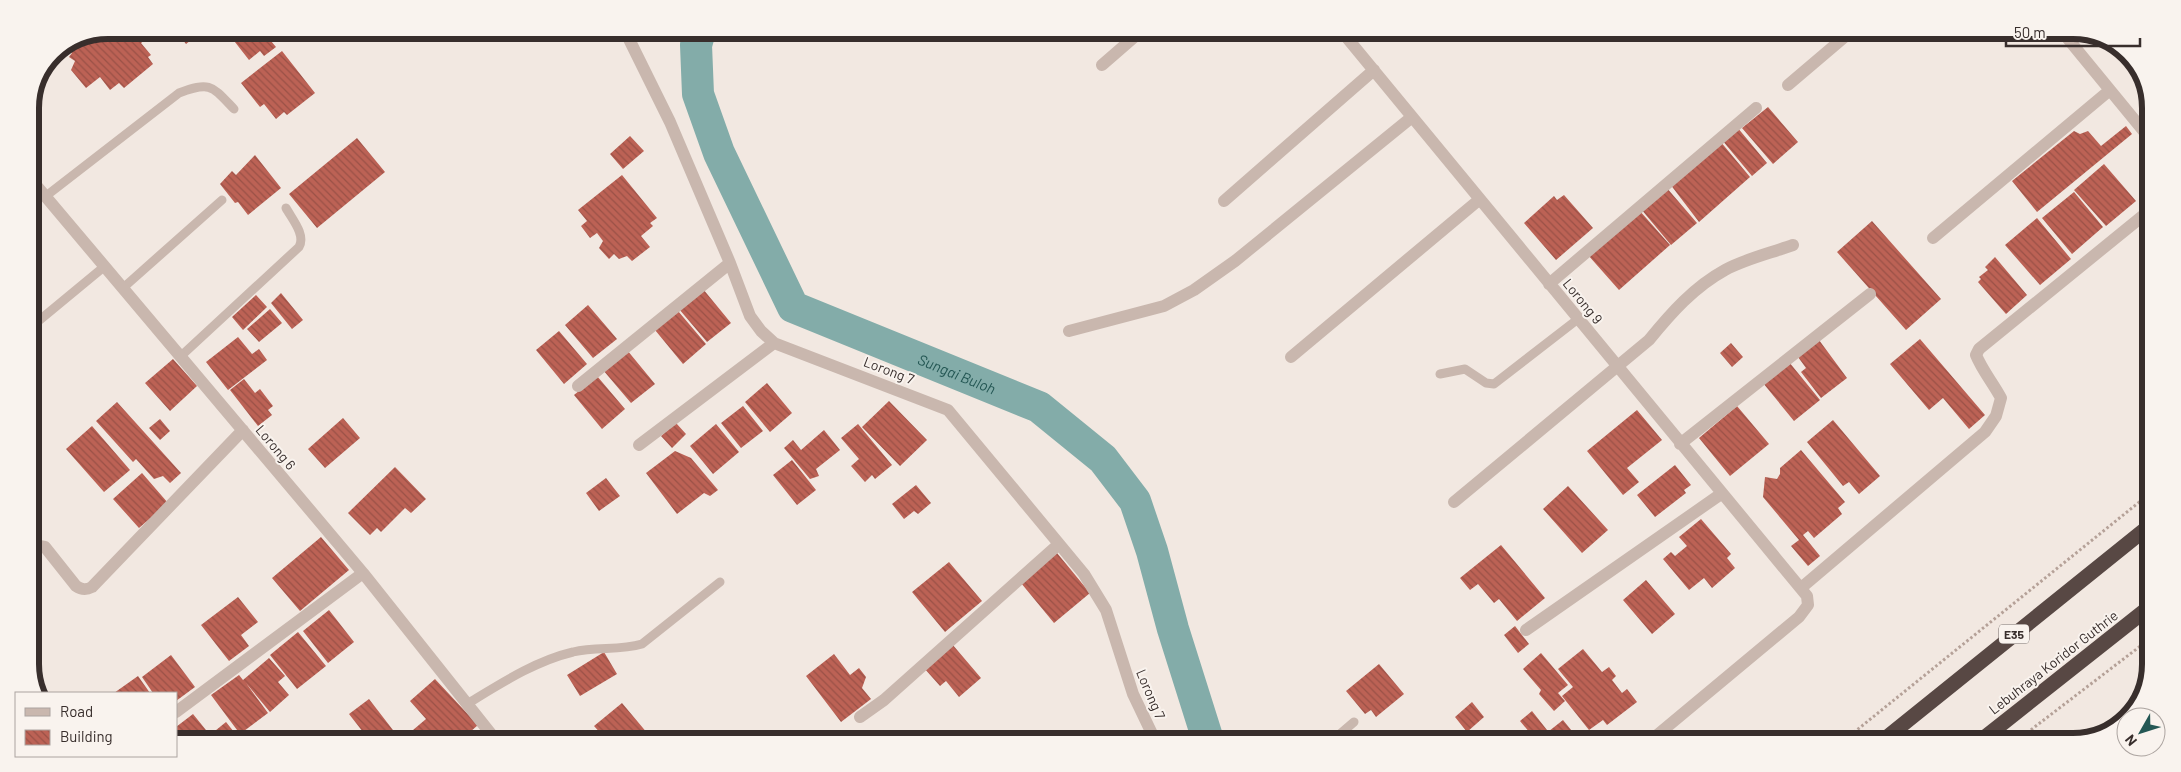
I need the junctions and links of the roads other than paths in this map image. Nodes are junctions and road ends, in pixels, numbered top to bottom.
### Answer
1 (629, 39) edge
2 (1132, 39) edge
3 (1349, 39) edge
4 (1842, 39) edge
5 (2068, 39) edge
6 (1102, 64) dead end
7 (1374, 70) junction
8 (1788, 85) dead end
9 (2110, 90) junction
10 (1756, 108) dead end
11 (234, 109) dead end
12 (1412, 117) junction
13 (2142, 129) edge
14 (39, 188) edge
15 (46, 196) junction
16 (1480, 199) junction
17 (222, 200) dead end
18 (1224, 201) dead end
19 (286, 208) dead end
20 (2142, 217) edge
21 (1933, 238) dead end
22 (1793, 245) dead end
23 (730, 263) junction
24 (105, 266) junction
25 (1550, 284) junction
26 (123, 288) junction
27 (1870, 294) dead end
28 (1578, 319) junction
29 (39, 321) edge
30 (1069, 332) dead end
31 (774, 342) junction
32 (181, 356) junction
33 (1291, 357) dead end
34 (1616, 366) junction
35 (1440, 374) dead end
36 (578, 386) dead end
37 (242, 430) junction
38 (1680, 444) junction
39 (639, 445) dead end
40 (1721, 494) junction
41 (1454, 502) dead end
42 (2142, 532) edge
43 (1059, 544) junction
44 (39, 546) edge
45 (363, 573) junction
46 (720, 582) dead end
47 (1801, 588) junction
48 (2142, 614) edge
49 (1526, 630) dead end
50 (467, 704) junction
51 (178, 711) edge
52 (860, 717) dead end
53 (1354, 722) dead end
54 (490, 733) edge
55 (1152, 733) edge
56 (1341, 733) edge
57 (1660, 733) edge
58 (1892, 733) edge
59 (1990, 733) edge

1 - 23 street, Lorong 7
2 - 6 street
3 - 7 street, Lorong 9
4 - 8 street
5 - 9 street
7 - 12 street, Lorong 9
7 - 18 street
9 - 13 street
9 - 21 street
10 - 25 street
11 - 15 lane
12 - 16 street, Lorong 9
12 - 30 street
14 - 15 street, Lorong 6
15 - 24 street, Lorong 6
16 - 25 street, Lorong 9
16 - 33 street
17 - 26 lane
19 - 32 lane
20 - 47 street
22 - 34 street
23 - 31 street, Lorong 7
23 - 36 street
24 - 26 street, Lorong 6
24 - 29 lane
25 - 28 street, Lorong 9
26 - 32 street, Lorong 6
27 - 38 street
28 - 34 street, Lorong 9
28 - 35 lane
31 - 39 street
31 - 43 street, Lorong 7
32 - 37 street, Lorong 6
34 - 38 street, Lorong 9
34 - 41 street
37 - 44 street
37 - 45 street, Lorong 6
38 - 40 street, Lorong 9
40 - 47 street, Lorong 9
40 - 49 street
42 - 58 highway, E35
43 - 52 street
43 - 55 street, Lorong 7
45 - 50 street, Lorong 6
45 - 51 street
46 - 50 lane
47 - 57 street
48 - 59 highway, Lebuhraya Koridor Guthrie
50 - 54 street, Lorong 6
53 - 56 lane

